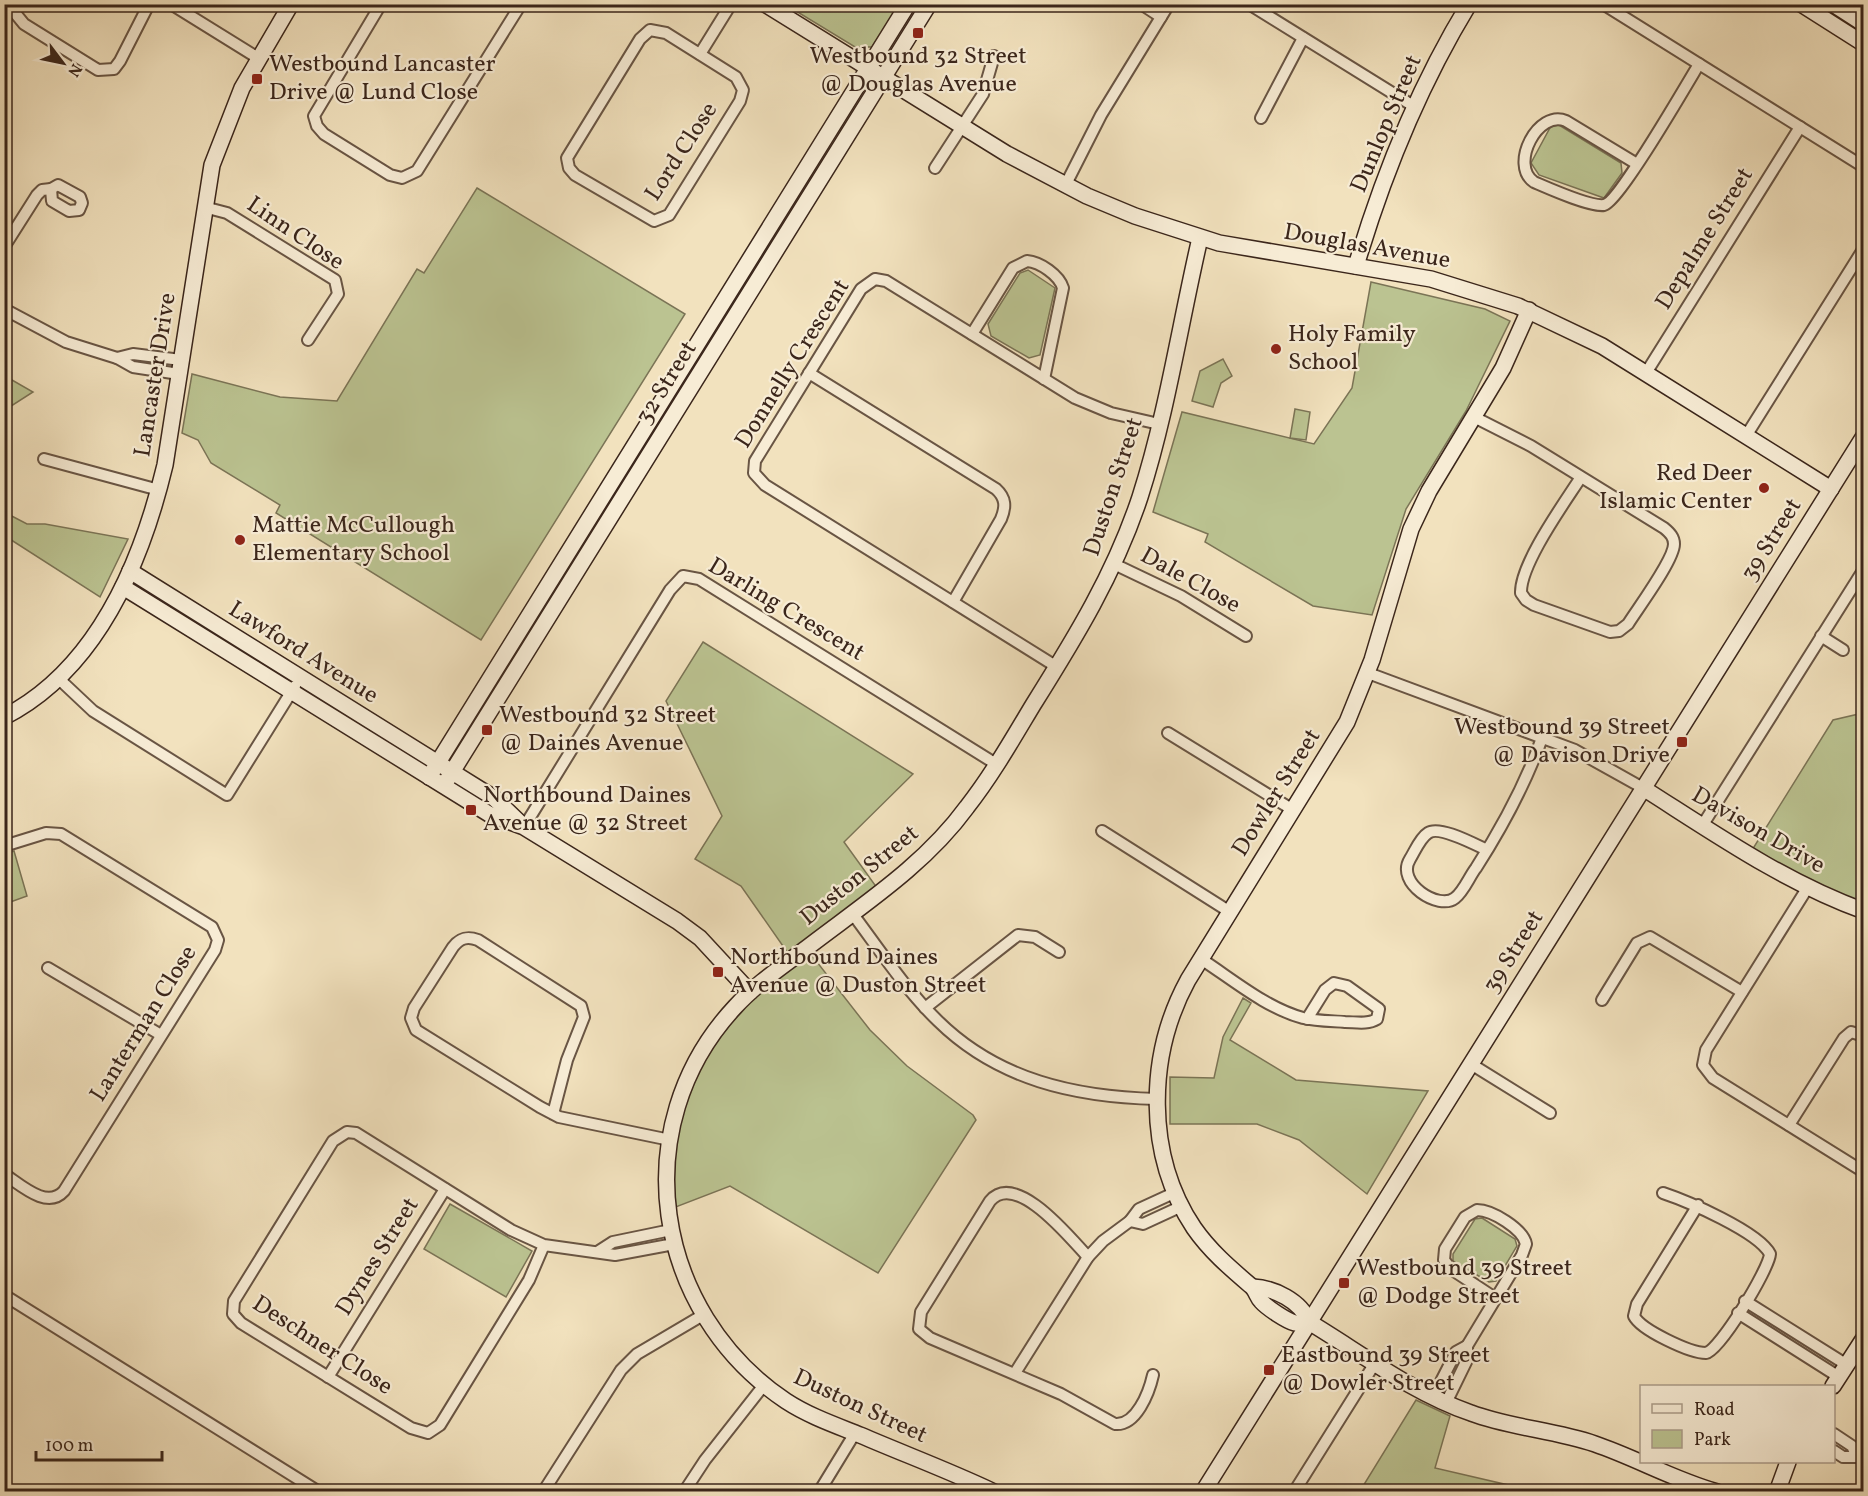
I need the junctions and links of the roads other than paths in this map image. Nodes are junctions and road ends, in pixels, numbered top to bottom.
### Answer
1 (16, 4) edge
2 (149, 4) edge
3 (171, 4) edge
4 (291, 4) edge
5 (381, 4) edge
6 (521, 4) edge
7 (731, 4) edge
8 (765, 4) edge
9 (908, 4) edge
10 (929, 4) edge
11 (1141, 4) edge
12 (1169, 4) edge
13 (1249, 4) edge
14 (1469, 4) edge
15 (1603, 4) edge
16 (1801, 4) edge
17 (1833, 4) edge
18 (1161, 17) junction
19 (1863, 24) edge
20 (1303, 38) junction
21 (1863, 44) edge
22 (700, 54) junction
23 (994, 56) dead end
24 (258, 58) junction
25 (1699, 64) junction
26 (868, 69) junction
27 (883, 78) junction
28 (1414, 107) junction
29 (1260, 118) dead end
30 (963, 127) junction
31 (1800, 127) junction
32 (1637, 164) junction
33 (1863, 167) edge
34 (935, 168) dead end
35 (1065, 186) junction
36 (51, 189) dead end
37 (204, 207) junction
38 (1200, 238) junction
39 (4, 247) edge
40 (1863, 248) edge
41 (1356, 266) junction
42 (4, 309) edge
43 (1529, 310) junction
44 (972, 334) junction
45 (308, 340) dead end
46 (180, 367) junction
47 (809, 373) junction
48 (1646, 373) junction
49 (1044, 379) junction
50 (1474, 417) junction
51 (1159, 424) junction
52 (1746, 436) junction
53 (1863, 436) edge
54 (44, 459) dead end
55 (1581, 477) junction
56 (1831, 489) junction
57 (159, 490) junction
58 (1114, 564) junction
59 (1863, 569) edge
60 (130, 571) junction
61 (123, 586) junction
62 (953, 602) junction
63 (1246, 636) dead end
64 (1821, 636) junction
65 (1843, 650) dead end
66 (1057, 667) junction
67 (1368, 673) junction
68 (58, 679) junction
69 (296, 684) junction
70 (4, 717) edge
71 (1168, 733) dead end
72 (1542, 738) junction
73 (438, 763) junction
74 (996, 764) junction
75 (452, 772) junction
76 (429, 777) junction
77 (444, 785) junction
78 (1643, 788) junction
79 (1293, 810) junction
80 (524, 826) junction
81 (1702, 826) junction
82 (1102, 831) dead end
83 (5, 844) edge
84 (1487, 850) junction
85 (1808, 888) junction
86 (1863, 910) edge
87 (1230, 912) junction
88 (852, 913) junction
89 (1059, 952) dead end
90 (1201, 959) junction
91 (48, 968) dead end
92 (750, 992) junction
93 (1742, 992) junction
94 (1602, 1000) dead end
95 (925, 1008) junction
96 (1307, 1018) junction
97 (161, 1035) junction
98 (1863, 1036) edge
99 (1471, 1064) junction
100 (1157, 1099) junction
101 (1550, 1113) dead end
102 (553, 1114) junction
103 (1789, 1125) junction
104 (670, 1140) junction
105 (1863, 1172) edge
106 (4, 1174) edge
107 (445, 1189) junction
108 (1663, 1193) dead end
109 (1179, 1199) junction
110 (1698, 1205) junction
111 (673, 1237) junction
112 (544, 1245) junction
113 (1088, 1257) junction
114 (4, 1296) edge
115 (1495, 1298) junction
116 (1745, 1301) junction
117 (1738, 1313) junction
118 (703, 1315) junction
119 (1309, 1322) junction
120 (1794, 1332) junction
121 (1863, 1338) edge
122 (1787, 1344) junction
123 (1375, 1363) junction
124 (1015, 1373) junction
125 (1154, 1375) dead end
126 (1840, 1376) edge
127 (328, 1377) junction
128 (764, 1385) junction
129 (1440, 1400) junction
130 (855, 1433) junction
131 (1835, 1435) edge
132 (1835, 1452) edge
133 (1860, 1458) edge
134 (1787, 1463) edge
135 (319, 1491) edge
136 (543, 1491) edge
137 (684, 1491) edge
138 (819, 1491) edge
139 (994, 1491) edge
140 (1203, 1491) edge
141 (1294, 1491) edge
142 (1717, 1491) edge
143 (1777, 1491) edge

1 - 2 street
3 - 24 street
4 - 24 street, Lancaster Drive
5 - 6 street
7 - 22 street
8 - 26 street, Douglas Avenue
9 - 26 street, 32 Street
10 - 27 street, 32 Street
11 - 18 street
12 - 18 street
13 - 20 street
14 - 28 street, Dunlop Street
15 - 25 street
16 - 21 street
17 - 19 street
18 - 35 street
20 - 28 street
20 - 29 street
22 - 22 street, Lord Close
23 - 30 street
24 - 37 street, Lancaster Drive
25 - 31 street
25 - 32 street
26 - 27 street, Douglas Avenue
26 - 73 street, 32 Street
27 - 30 street, Douglas Avenue
27 - 75 street, 32 Street
28 - 41 street, Dunlop Street
30 - 34 street
30 - 35 street, Douglas Avenue
31 - 33 street
31 - 48 street, Depalme Street
32 - 32 street
35 - 38 street, Douglas Avenue
36 - 39 street
37 - 45 street, Linn Close
37 - 46 street, Lancaster Drive
38 - 41 street, Douglas Avenue
38 - 51 street, Duston Street
40 - 52 street
41 - 43 street, Douglas Avenue
42 - 46 street
43 - 48 street, Douglas Avenue
43 - 50 street, Dowler Street
44 - 47 street, Donnelly Crescent
44 - 49 street, Donnelly Crescent
44 - 49 street
46 - 57 street, Lancaster Drive
47 - 62 street
47 - 62 street, Donnelly Crescent
48 - 52 street, Douglas Avenue
49 - 51 street, Donnelly Crescent
50 - 55 street
50 - 67 street, Dowler Street
51 - 58 street, Duston Street
52 - 56 street, Douglas Avenue
53 - 56 street, 39 Street
54 - 57 street
55 - 55 street
56 - 78 street, 39 Street
57 - 60 street, Lancaster Drive
58 - 63 street, Dale Close
58 - 66 street, Duston Street
59 - 64 street
60 - 61 street, Lancaster Drive
60 - 69 street, Lawford Avenue
61 - 68 street, Lancaster Drive
61 - 69 street, Lawford Avenue
62 - 66 street, Donnelly Crescent
64 - 65 street
64 - 81 street
66 - 74 street, Duston Street
67 - 72 street, Davison Drive
67 - 79 street, Dowler Street
68 - 69 street
68 - 70 street, Lancaster Drive
69 - 73 street, Lawford Avenue
69 - 76 street, Lawford Avenue
71 - 79 street
72 - 78 street, Davison Drive
72 - 84 street
73 - 75 street, Lawford Avenue
73 - 76 street, 32 Street
74 - 80 street, Darling Crescent
74 - 88 street, Duston Street
75 - 77 street, 32 Street
75 - 80 street, Lawford Avenue
76 - 77 street, Lawford Avenue
77 - 80 street, Lawford Avenue
78 - 81 street, Davison Drive
78 - 99 street, 39 Street
79 - 87 street, Dowler Street
80 - 92 street
81 - 85 street, Davison Drive
82 - 87 street
83 - 97 street, Lanterman Close
84 - 84 street
85 - 86 street, Davison Drive
85 - 93 street
87 - 90 street, Dowler Street
88 - 92 street, Duston Street
88 - 95 street
89 - 95 street
90 - 96 street
90 - 100 street, Dowler Street
91 - 97 street
92 - 104 street, Duston Street
93 - 94 street
93 - 103 street
95 - 100 street
96 - 96 street
97 - 106 street, Lanterman Close
98 - 103 street
99 - 101 street
99 - 119 street, 39 Street
100 - 109 street, Dowler Street
102 - 102 street
102 - 104 street
103 - 105 street
104 - 111 street, Duston Street
107 - 112 street, Deschner Close
107 - 127 street, Dynes Street
107 - 127 street, Deschner Close
108 - 110 street
109 - 113 street
109 - 119 street, Dowler Street
110 - 116 street
110 - 117 street
111 - 112 street, Deschner Close
111 - 118 street, Duston Street
112 - 127 street, Deschner Close
113 - 124 street
113 - 124 street
114 - 135 street
115 - 115 street
115 - 129 street
116 - 117 street
116 - 120 street
117 - 122 street
118 - 128 street, Duston Street
118 - 136 street
119 - 123 street, Dowler Street
119 - 140 street, 39 Street
120 - 122 street
120 - 126 street
121 - 126 street
122 - 126 street
123 - 129 street, Dowler Street
123 - 141 street
124 - 125 street
128 - 130 street, Duston Street
128 - 137 street
129 - 142 street, Dowler Street
130 - 138 street
130 - 139 street, Duston Street
131 - 133 street
132 - 133 street
134 - 143 street

